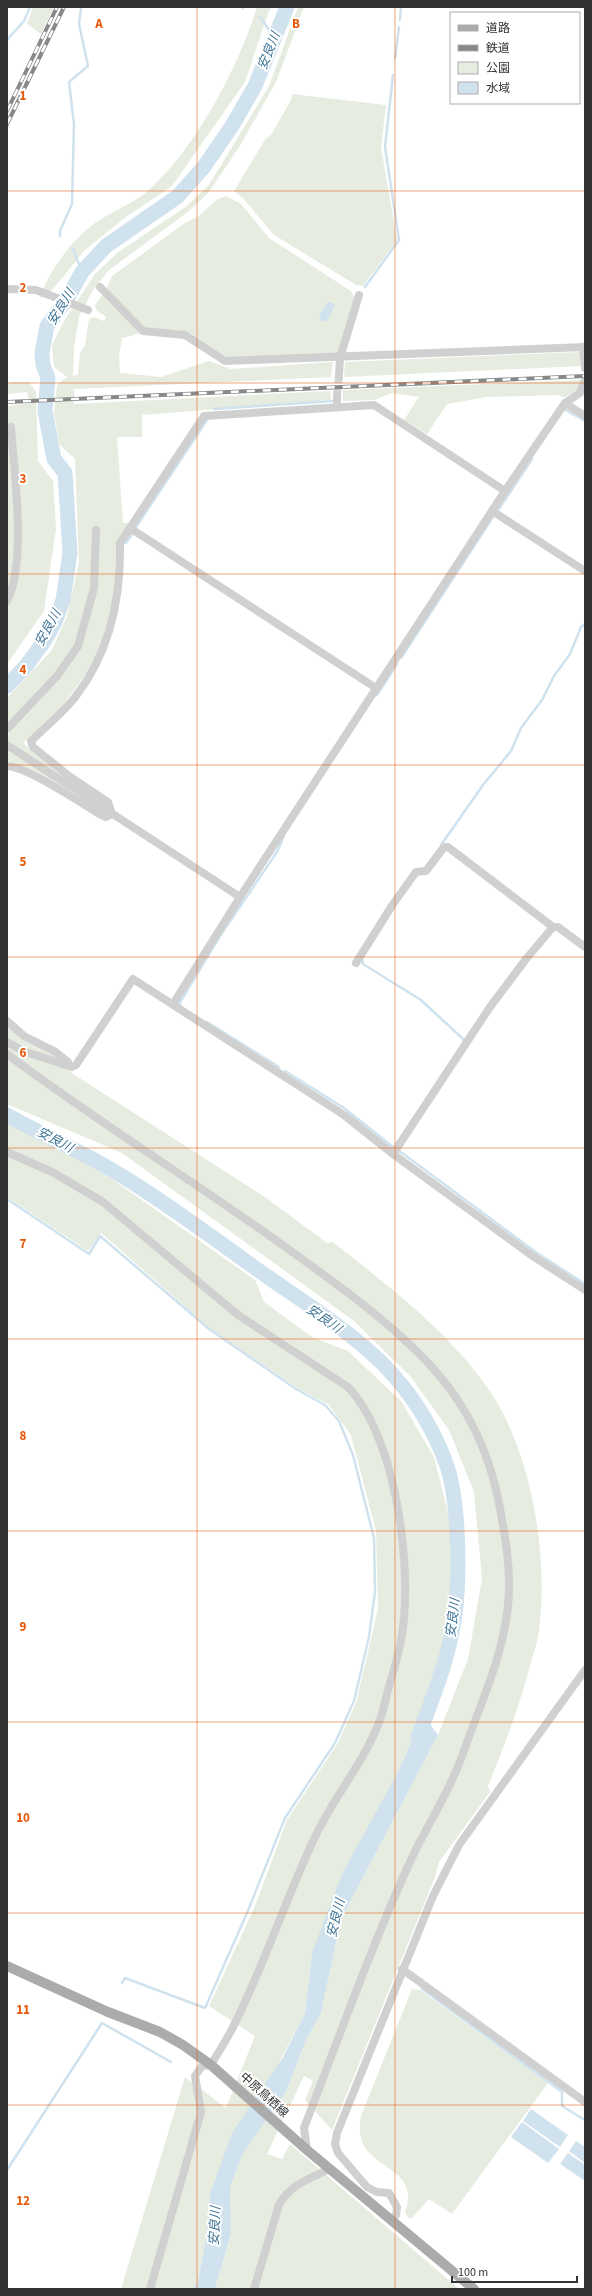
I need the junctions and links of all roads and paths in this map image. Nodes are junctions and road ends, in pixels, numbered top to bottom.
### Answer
1 (100, 286) dead end
2 (7, 289) edge
3 (359, 295) dead end
4 (86, 310) dead end
5 (584, 347) edge
6 (340, 358) junction
7 (585, 368) edge
8 (338, 376) tunnel mouth
9 (585, 380) edge
10 (337, 395) tunnel mouth
11 (565, 403) junction
12 (336, 407) junction
13 (585, 416) edge
14 (11, 427) dead end
15 (506, 491) junction
16 (492, 511) junction
17 (130, 528) junction
18 (96, 530) dead end
19 (585, 571) edge
20 (7, 601) edge
21 (376, 688) junction
22 (7, 729) edge
23 (7, 745) edge
24 (7, 766) edge
25 (112, 814) junction
26 (240, 897) junction
27 (553, 927) junction
28 (585, 947) edge
29 (356, 963) dead end
30 (173, 1004) junction
31 (7, 1021) edge
32 (7, 1042) edge
33 (7, 1054) edge
34 (76, 1065) junction
35 (7, 1152) edge
36 (393, 1154) junction
37 (585, 1290) edge
38 (585, 1670) edge
39 (7, 1966) edge
40 (402, 1969) junction
41 (214, 2068) junction
42 (585, 2102) edge
43 (307, 2150) junction
44 (329, 2169) junction
45 (391, 2220) junction
46 (150, 2289) edge
47 (254, 2289) edge
48 (474, 2289) edge

1 - 6 street
2 - 4 street
3 - 6 street
5 - 6 street
5 - 7 street
6 - 8 street
9 - 11 street
10 - 12 street
11 - 13 street
11 - 15 street
12 - 15 street
12 - 17 street
14 - 20 street
15 - 16 street
16 - 19 street
16 - 21 street
17 - 21 street
17 - 25 street
18 - 22 street
21 - 26 street
23 - 25 street
24 - 25 street
25 - 26 street
26 - 30 street
27 - 28 street
27 - 29 street
27 - 36 street
30 - 34 street
30 - 36 street
31 - 34 street
32 - 34 street
33 - 43 street
35 - 41 street
36 - 37 street
38 - 40 street
39 - 41 main road, 中原鳥栖線
40 - 42 street
40 - 45 street
41 - 43 main road, 中原鳥栖線
41 - 46 street
43 - 44 main road, 中原鳥栖線
44 - 45 main road, 中原鳥栖線
44 - 47 street
45 - 48 main road, 中原鳥栖線

